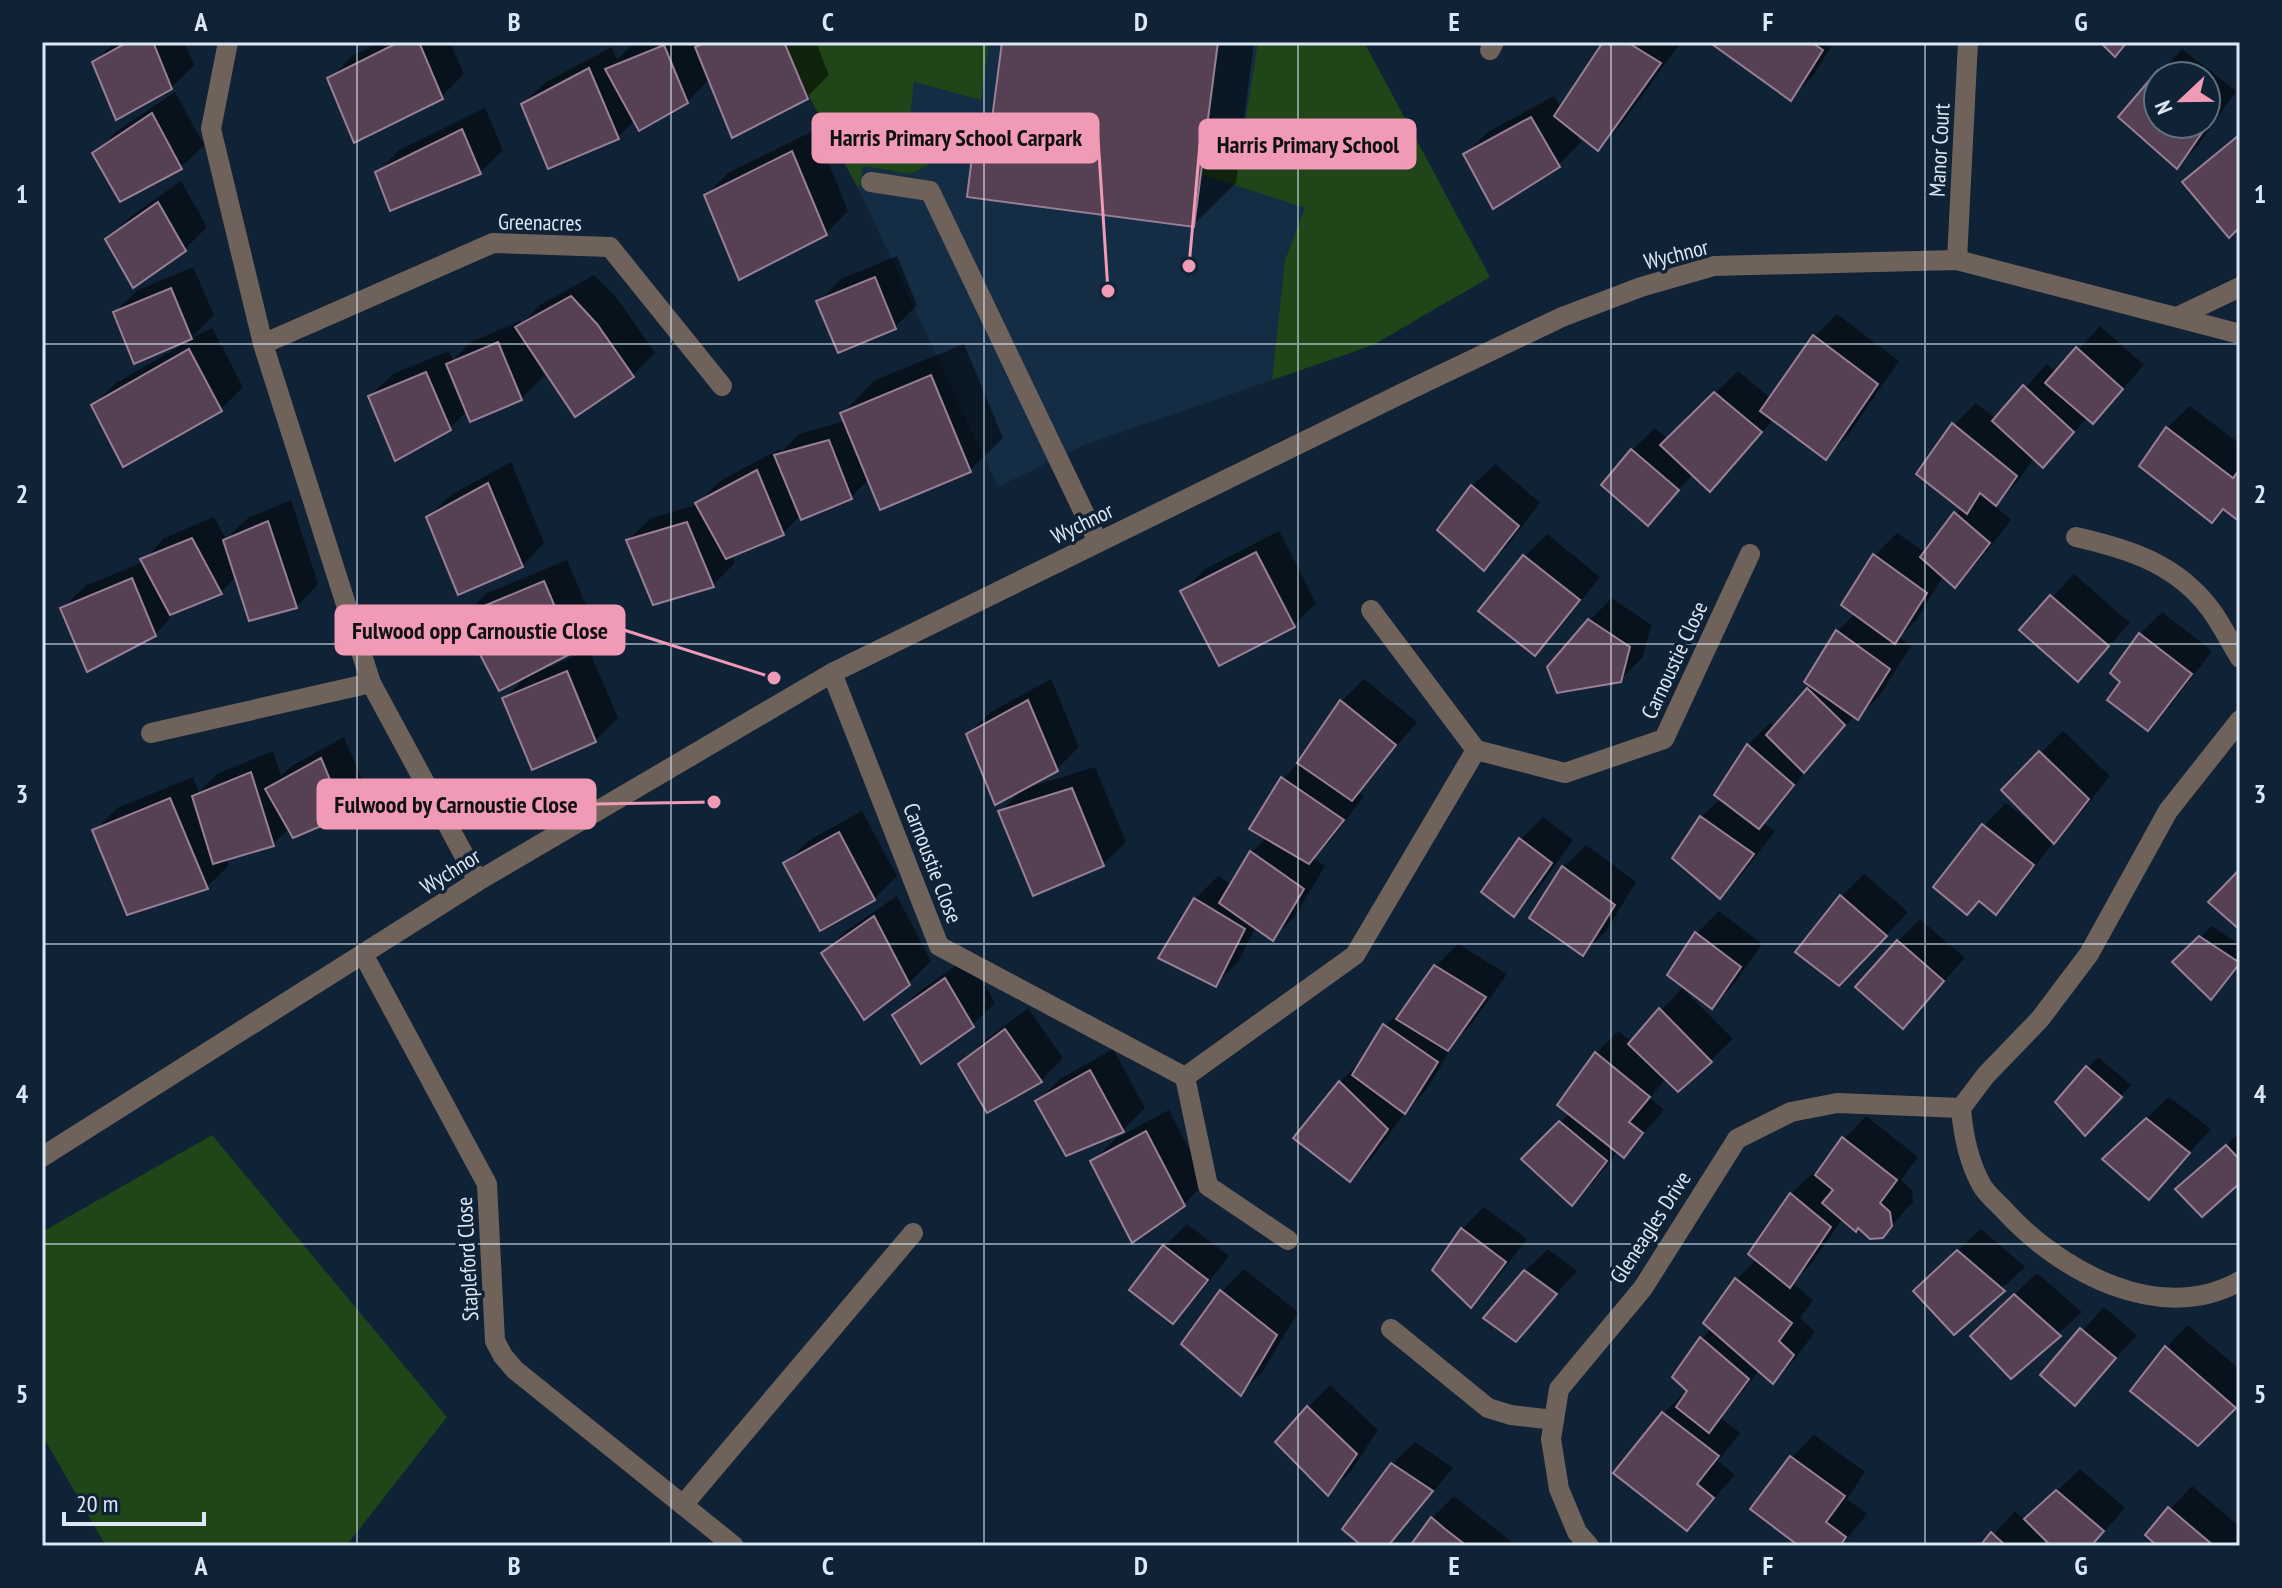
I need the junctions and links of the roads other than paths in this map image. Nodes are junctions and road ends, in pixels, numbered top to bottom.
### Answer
1 (228, 42) edge
2 (1968, 42) edge
3 (871, 182) dead end
4 (1957, 260) junction
5 (2240, 287) edge
6 (2177, 317) junction
7 (2240, 334) edge
8 (263, 344) junction
9 (722, 386) dead end
10 (2076, 537) dead end
11 (1098, 542) junction
12 (1750, 554) dead end
13 (1371, 610) dead end
14 (2240, 658) edge
15 (832, 673) junction
16 (371, 683) junction
17 (2240, 720) edge
18 (151, 733) dead end
19 (1476, 750) junction
20 (478, 881) junction
21 (363, 954) junction
22 (1185, 1077) junction
23 (1961, 1108) junction
24 (42, 1157) edge
25 (913, 1233) dead end
26 (1288, 1240) dead end
27 (2240, 1281) edge
28 (1391, 1329) dead end
29 (1554, 1420) junction
30 (683, 1505) junction
31 (734, 1546) edge
32 (1589, 1546) edge

1 - 8 street
2 - 4 street, Manor Court
3 - 11 street
4 - 6 street, Wychnor
4 - 11 street, Wychnor
5 - 6 street
6 - 7 street, Wychnor
8 - 9 street, Greenacres
8 - 16 street
10 - 14 street
11 - 15 street, Wychnor
12 - 19 street, Carnoustie Close
13 - 19 street
15 - 20 street, Wychnor
15 - 22 street, Carnoustie Close
16 - 18 street
16 - 20 street
17 - 23 street
19 - 22 street
20 - 21 street, Wychnor
21 - 24 street, Wychnor
21 - 30 street, Stapleford Close
22 - 26 street
23 - 27 street
23 - 29 street, Gleneagles Drive
25 - 30 street
28 - 29 street
29 - 32 street, Gleneagles Drive
30 - 31 street, Stapleford Close

